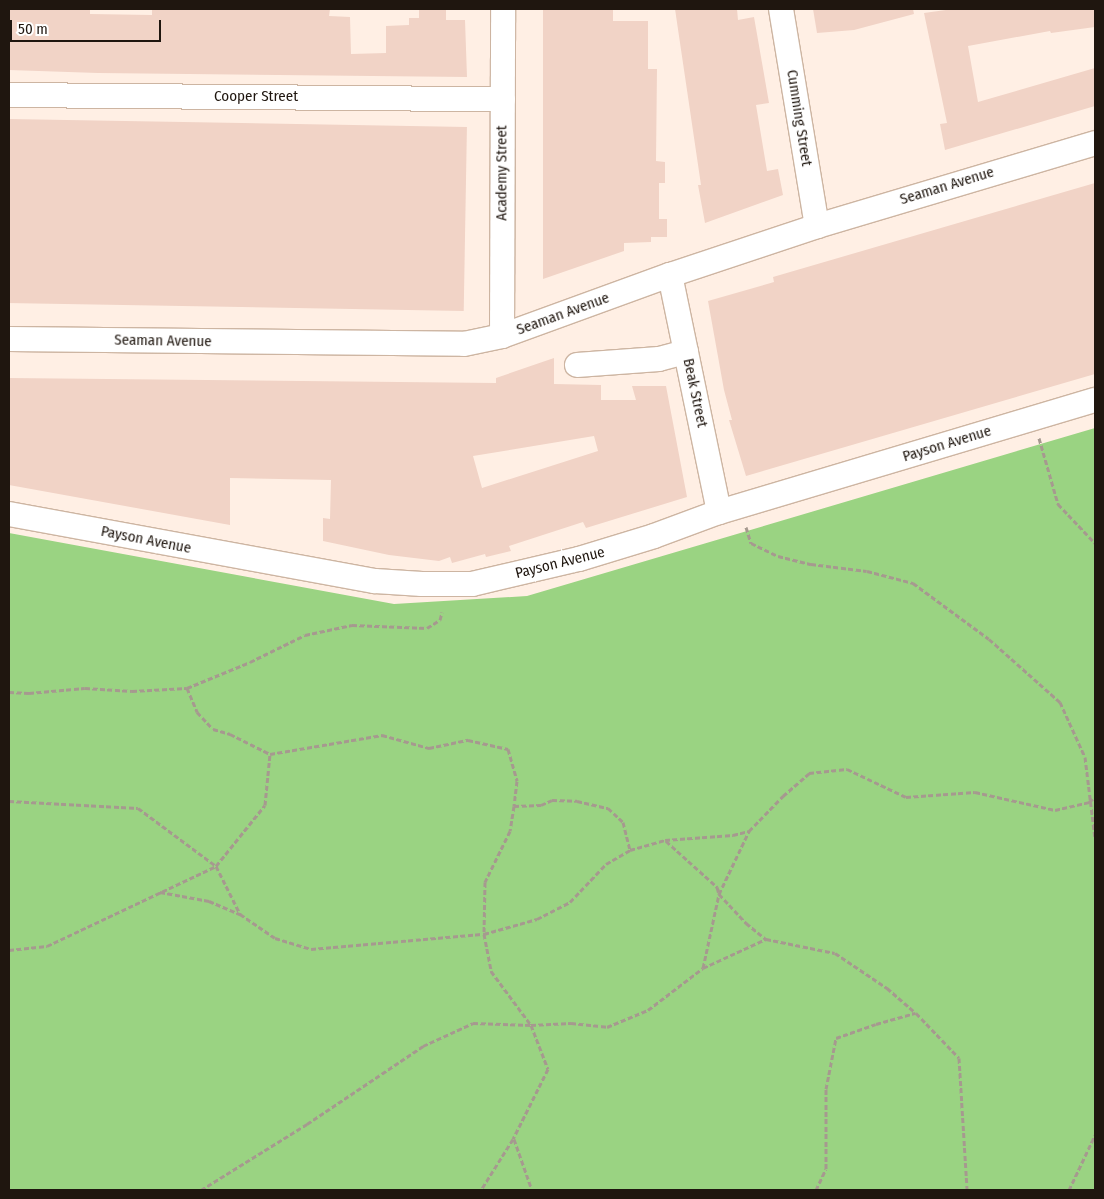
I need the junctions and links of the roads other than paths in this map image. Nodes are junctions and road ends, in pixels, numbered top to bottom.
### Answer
1 (503, 9) edge
2 (781, 9) edge
3 (9, 95) edge
4 (503, 99) junction
5 (1095, 143) edge
6 (817, 226) junction
7 (670, 275) junction
8 (502, 336) junction
9 (9, 339) edge
10 (686, 352) junction
11 (577, 365) dead end
12 (1095, 400) edge
13 (719, 512) junction
14 (9, 514) edge

1 - 4 street, Academy Street
2 - 6 street, Cumming Street
3 - 4 street, Cooper Street
4 - 8 street, Academy Street
5 - 6 street, Seaman Avenue
6 - 7 street, Seaman Avenue
7 - 8 street, Seaman Avenue
7 - 10 street, Beak Street
8 - 9 street, Seaman Avenue
10 - 11 street
10 - 13 street, Beak Street
12 - 13 street, Payson Avenue
13 - 14 street, Payson Avenue

